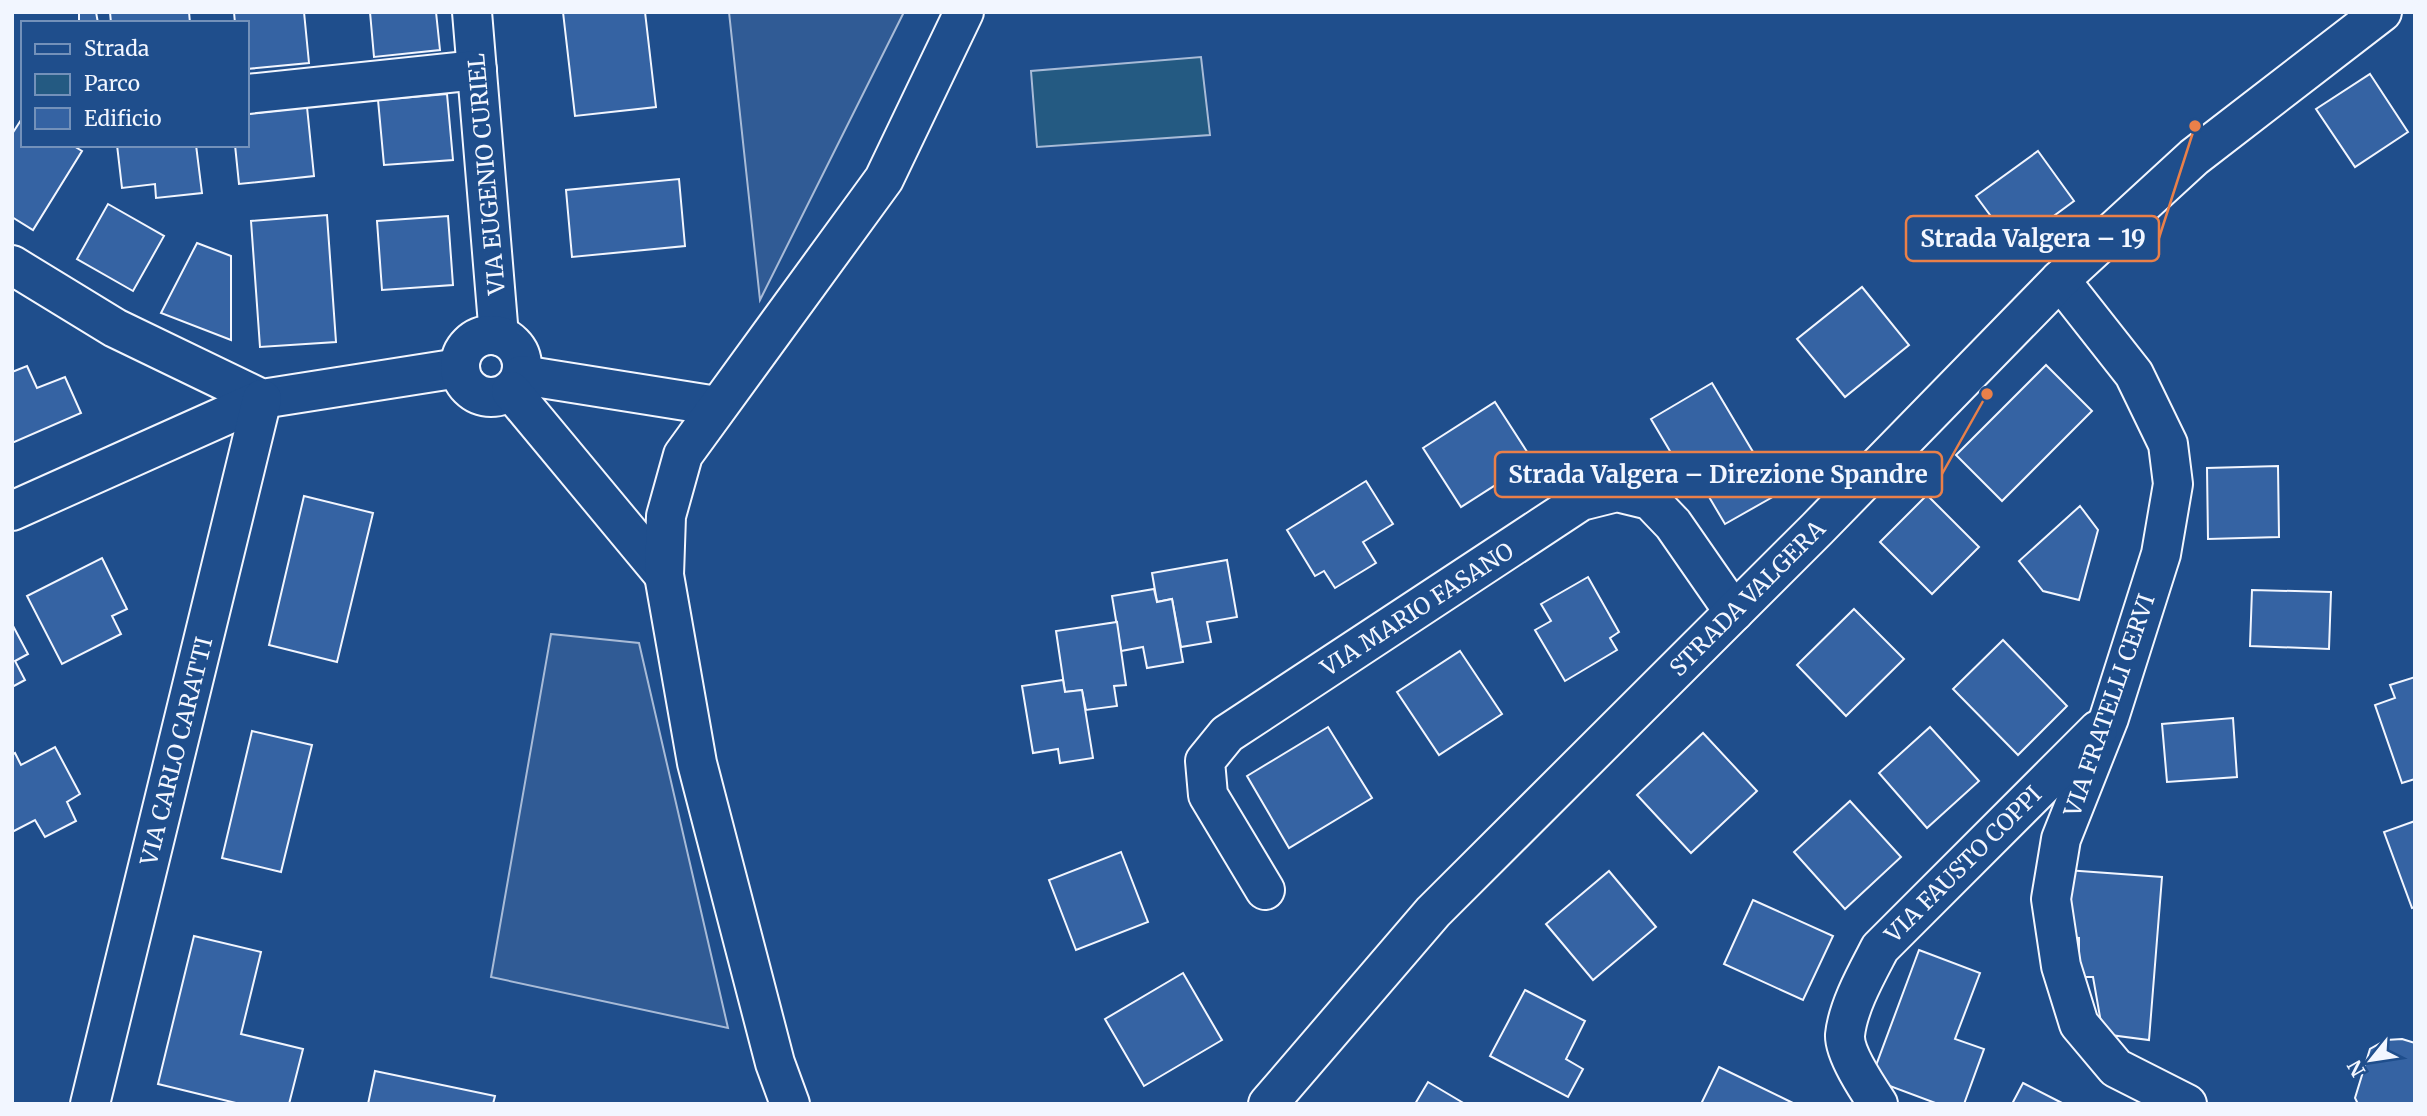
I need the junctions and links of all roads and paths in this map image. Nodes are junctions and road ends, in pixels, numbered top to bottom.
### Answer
1 (472, 12) edge
2 (2382, 12) edge
3 (974, 13) edge
4 (477, 70) junction
5 (248, 94) edge
6 (12, 265) edge
7 (2060, 280) junction
8 (499, 336) junction
9 (459, 368) junction
10 (516, 383) junction
11 (262, 399) junction
12 (717, 406) junction
13 (12, 511) edge
14 (664, 575) junction
15 (1734, 612) junction
16 (2109, 718) junction
17 (1265, 890) dead end
18 (90, 1104) edge
19 (790, 1104) edge
20 (1268, 1104) edge
21 (1878, 1104) edge
22 (2187, 1104) edge

1 - 4 street, VIA EUGENIO CURIEL
2 - 7 street, STRADA VALGERA
3 - 12 street
4 - 5 street
4 - 8 street, VIA EUGENIO CURIEL
6 - 11 street
7 - 15 street, STRADA VALGERA
7 - 16 street, VIA FRATELLI CERVI
8 - 9 street
8 - 10 street
9 - 10 street
9 - 11 street
10 - 12 street
10 - 14 street
11 - 13 street
11 - 18 street, VIA CARLO CARATTI
12 - 14 street
14 - 19 street
15 - 17 street, VIA MARIO FASANO
15 - 20 street, STRADA VALGERA
16 - 21 street, VIA FAUSTO COPPI
16 - 22 street, VIA FRATELLI CERVI

